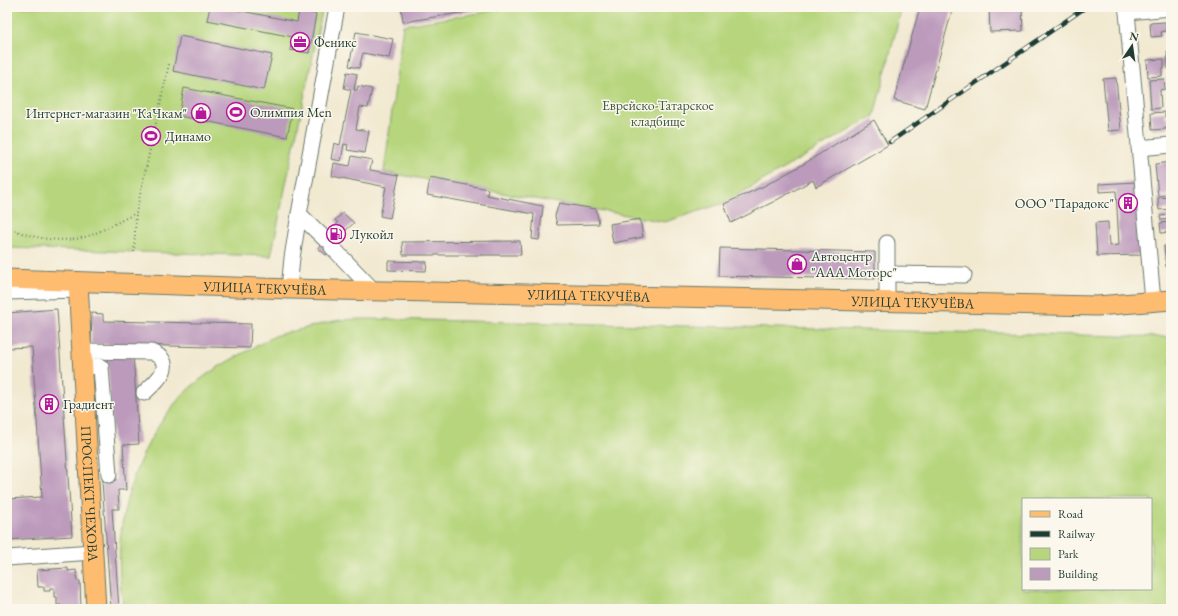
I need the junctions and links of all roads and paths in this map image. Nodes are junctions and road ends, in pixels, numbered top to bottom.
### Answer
1 (337, 7) edge
2 (1171, 8) edge
3 (1128, 9) edge
4 (169, 64) dead end
5 (1171, 145) edge
6 (1139, 148) junction
7 (136, 214) junction
8 (298, 214) junction
9 (7, 227) edge
10 (887, 243) dead end
11 (134, 252) dead end
12 (887, 274) junction
13 (964, 275) dead end
14 (7, 279) edge
15 (78, 286) junction
16 (289, 289) junction
17 (374, 290) junction
18 (7, 292) edge
19 (1162, 301) edge
20 (887, 302) junction
21 (82, 359) junction
22 (144, 394) dead end
23 (108, 475) dead end
24 (93, 552) junction
25 (7, 558) edge
26 (96, 609) edge

1 - 8 street
2 - 3 street
3 - 6 street
4 - 7 path
5 - 6 street
6 - 19 street
7 - 9 path
7 - 11 path
8 - 16 street
8 - 17 street
10 - 12 street
12 - 13 street
12 - 20 street
14 - 15 main road, УЛИЦА ТЕКУЧЁВА
15 - 16 main road, УЛИЦА ТЕКУЧЁВА
15 - 18 street
15 - 21 main road, ПРОСПЕКТ ЧЕХОВА
16 - 17 main road, УЛИЦА ТЕКУЧЁВА
17 - 20 main road, УЛИЦА ТЕКУЧЁВА
19 - 20 main road, УЛИЦА ТЕКУЧЁВА
21 - 22 street
21 - 23 street
21 - 24 main road, ПРОСПЕКТ ЧЕХОВА
24 - 25 street
24 - 26 main road, ПРОСПЕКТ ЧЕХОВА

